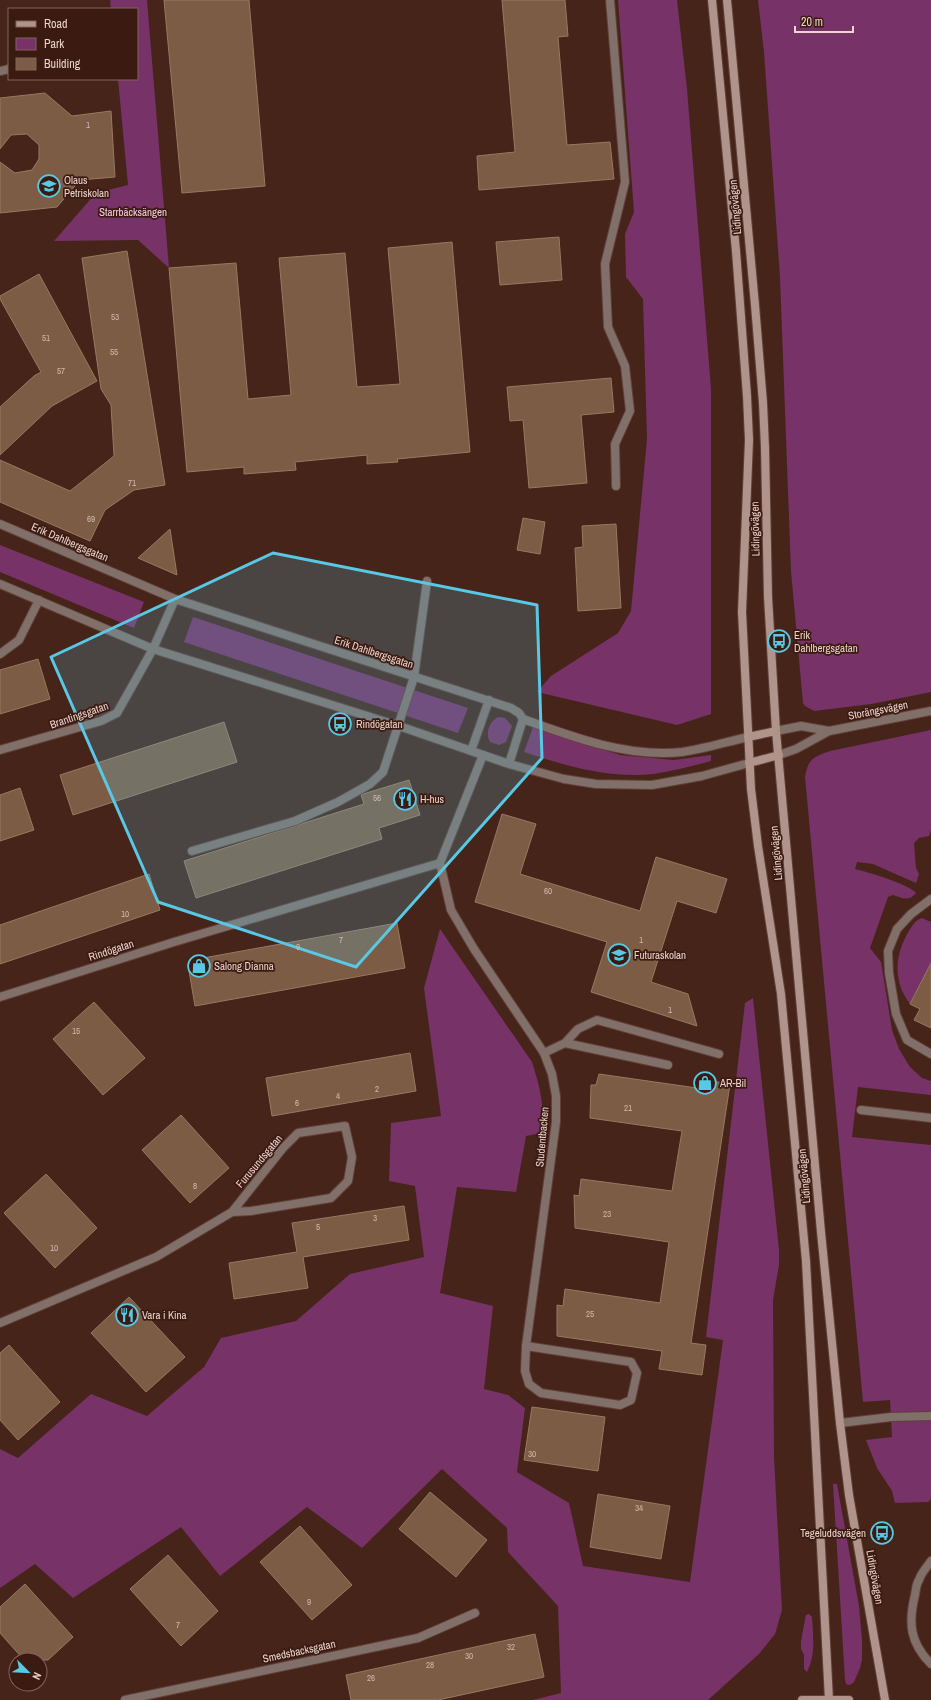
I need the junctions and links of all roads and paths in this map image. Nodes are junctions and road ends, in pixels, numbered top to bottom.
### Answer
1 (610, 0) edge
2 (712, 0) edge
3 (727, 0) edge
4 (616, 486) dead end
5 (0, 524) edge
6 (427, 581) dead end
7 (0, 584) edge
8 (175, 599) junction
9 (39, 600) junction
10 (153, 649) junction
11 (0, 654) edge
12 (414, 677) junction
13 (489, 700) junction
14 (931, 711) edge
15 (523, 719) junction
16 (399, 726) junction
17 (776, 731) junction
18 (829, 731) junction
19 (748, 737) junction
20 (0, 750) edge
21 (471, 751) junction
22 (483, 755) junction
23 (779, 755) junction
24 (749, 763) junction
25 (509, 764) junction
26 (192, 851) dead end
27 (440, 863) junction
28 (931, 899) edge
29 (0, 997) edge
30 (565, 1044) junction
31 (544, 1052) junction
32 (719, 1054) dead end
33 (931, 1054) edge
34 (668, 1065) dead end
35 (861, 1110) dead end
36 (931, 1118) edge
37 (232, 1212) junction
38 (0, 1323) edge
39 (526, 1346) junction
40 (931, 1416) edge
41 (840, 1423) junction
42 (931, 1561) edge
43 (475, 1613) dead end
44 (931, 1664) edge
45 (125, 1700) edge
46 (802, 1700) edge
47 (829, 1700) edge
48 (849, 1700) edge
49 (886, 1700) edge

1 - 4 street
2 - 19 main road, Lidingövägen
3 - 17 main road, Lidingövägen
5 - 8 street, Erik Dahlbergsgatan
6 - 12 street
7 - 9 street
8 - 10 street, Brantingsgatan
8 - 12 street, Erik Dahlbergsgatan
9 - 10 street
9 - 11 street
10 - 16 street
10 - 20 street, Brantingsgatan
12 - 13 street, Erik Dahlbergsgatan
12 - 16 street
13 - 15 street, Erik Dahlbergsgatan
13 - 21 street
14 - 18 street, Storängsvägen
15 - 19 street, Erik Dahlbergsgatan
15 - 25 street
16 - 21 street
16 - 26 street
17 - 18 street, Storängsvägen
17 - 19 main road
17 - 23 main road, Lidingövägen
18 - 23 street, Storängsvägen
19 - 24 main road, Lidingövägen
21 - 22 street
22 - 25 street
22 - 27 street
23 - 24 main road
23 - 41 main road, Lidingövägen
24 - 25 street
24 - 47 main road, Lidingövägen
27 - 29 street, Rindögatan
27 - 31 street, Studentbacken
28 - 33 street
30 - 31 street
30 - 32 street
30 - 34 street
31 - 39 street, Studentbacken
35 - 36 street
37 - 37 street, Furusundsgatan
37 - 38 street, Furusundsgatan
39 - 39 street, Studentbacken
40 - 41 street
41 - 49 main road, Lidingövägen
42 - 44 street
43 - 45 street, Smedsbacksgatan
46 - 47 main road
47 - 48 main road

